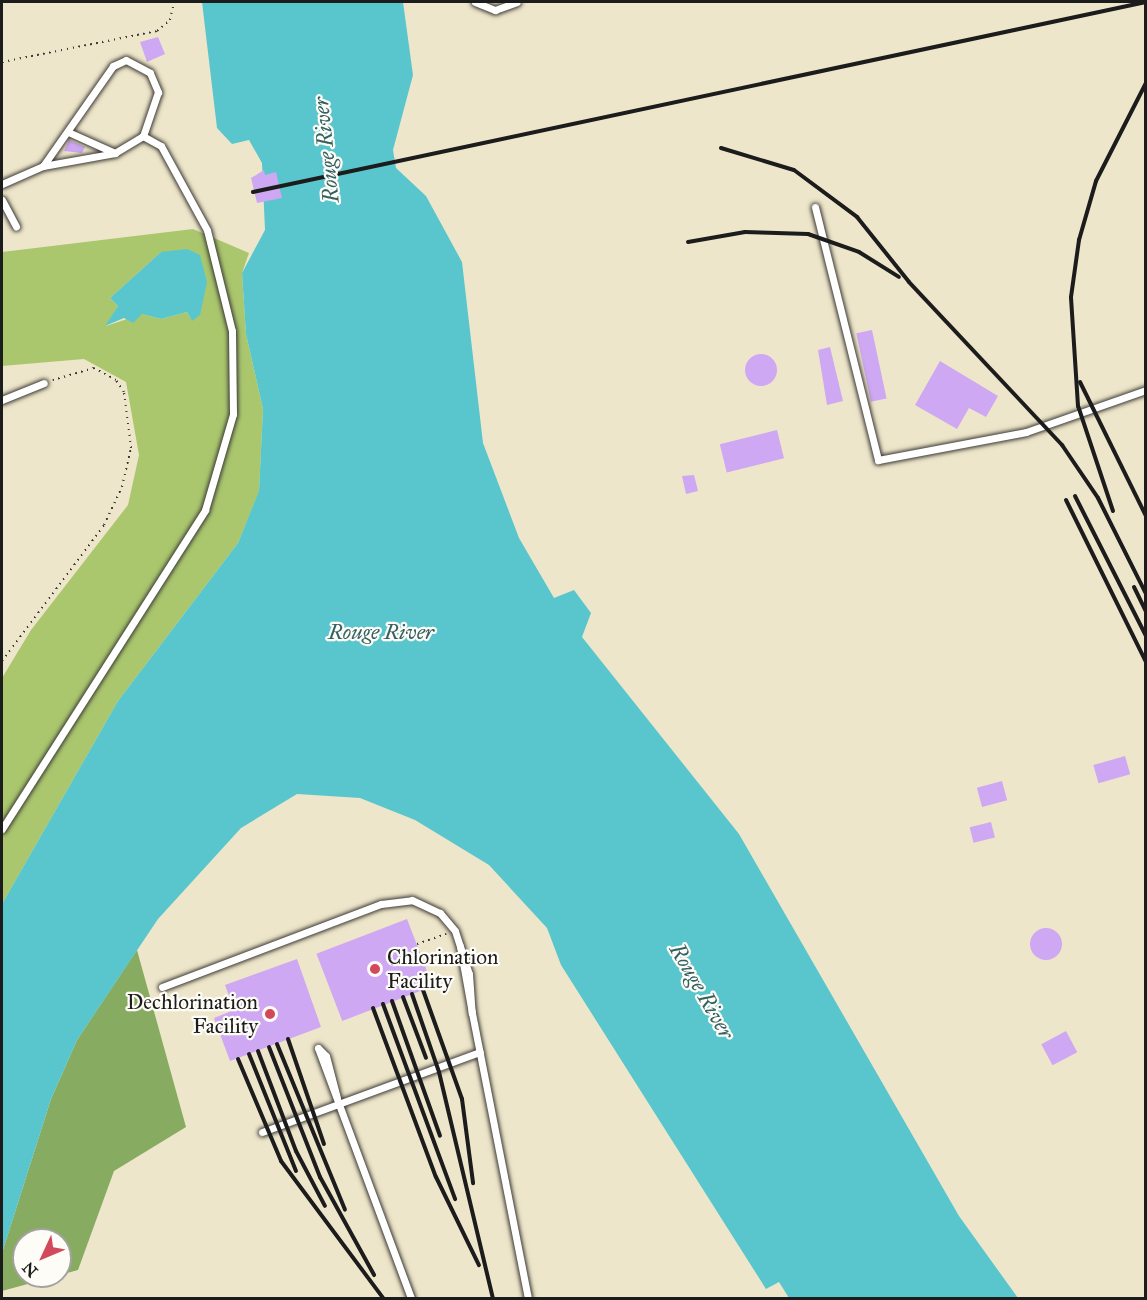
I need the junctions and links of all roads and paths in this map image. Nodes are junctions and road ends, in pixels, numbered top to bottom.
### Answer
1 (174, 2) edge
2 (475, 2) edge
3 (517, 2) edge
4 (2, 62) edge
5 (68, 132) junction
6 (143, 136) junction
7 (115, 153) junction
8 (43, 166) junction
9 (2, 184) edge
10 (2, 200) edge
11 (815, 207) dead end
12 (16, 226) dead end
13 (44, 383) joint
14 (1146, 390) edge
15 (2, 400) edge
16 (2, 661) edge
17 (2, 829) edge
18 (454, 931) junction
19 (417, 944) dead end
20 (162, 987) dead end
21 (480, 1052) junction
22 (338, 1101) junction
23 (262, 1132) dead end
24 (411, 1299) edge
25 (528, 1299) edge

1 - 4 path
2 - 3 lane
5 - 6 lane
5 - 7 lane
5 - 8 lane
6 - 7 lane
6 - 17 lane
7 - 8 lane
8 - 9 lane
10 - 12 lane
11 - 14 lane
13 - 15 lane
13 - 16 path
18 - 19 path
18 - 20 lane
18 - 21 lane
21 - 22 lane
21 - 25 lane
22 - 22 lane
22 - 23 lane
22 - 24 lane

